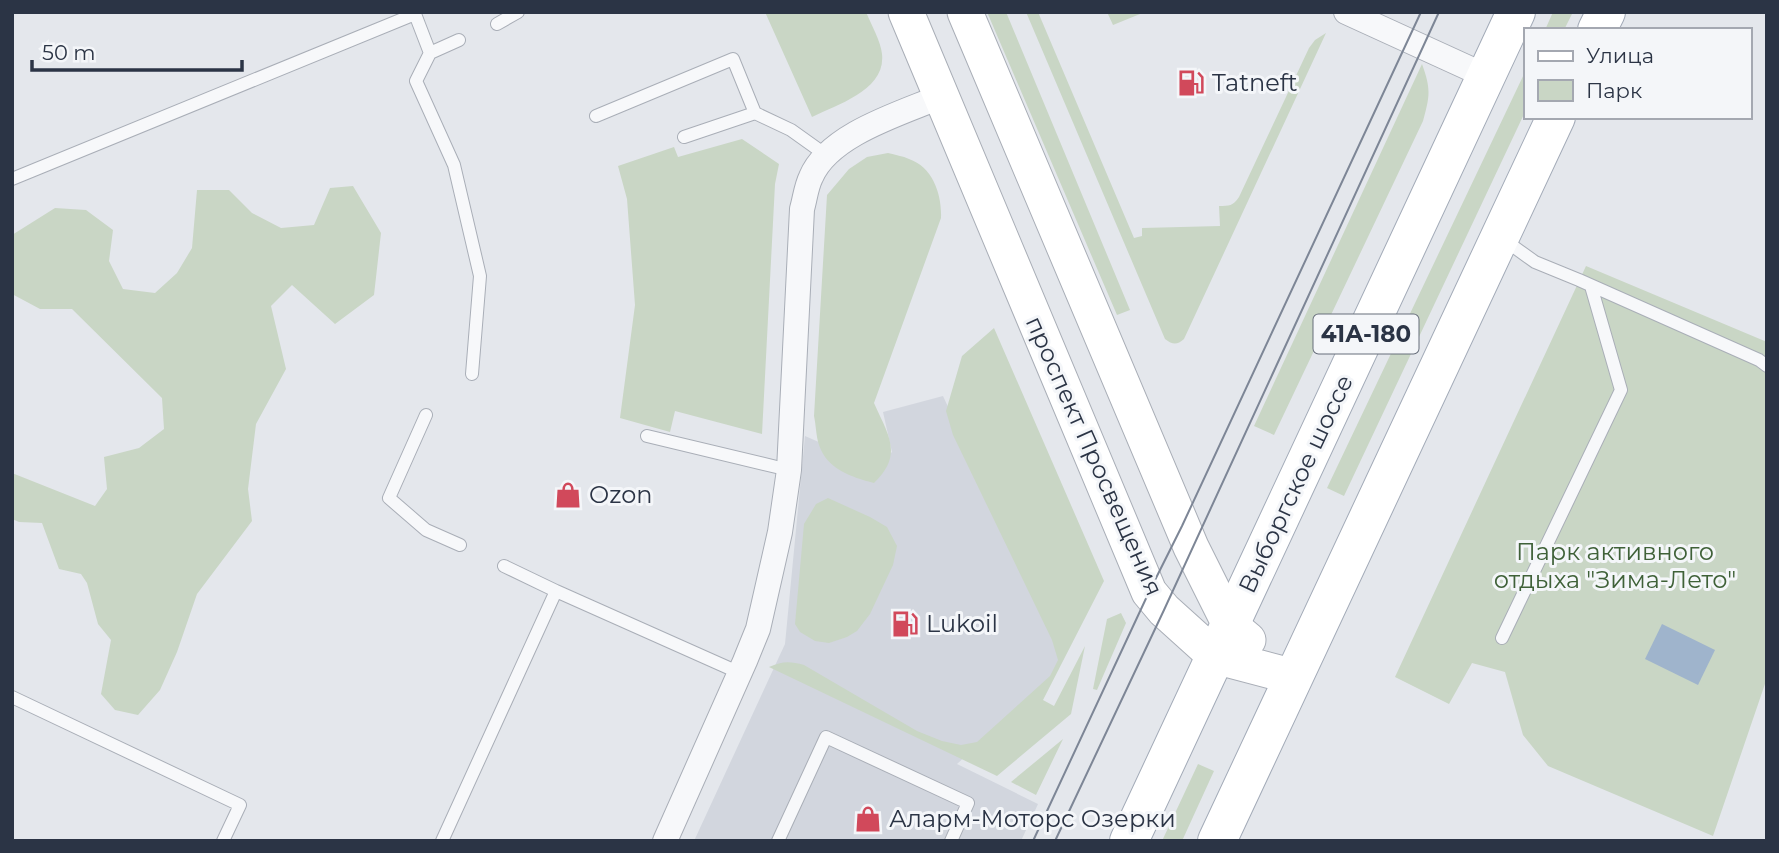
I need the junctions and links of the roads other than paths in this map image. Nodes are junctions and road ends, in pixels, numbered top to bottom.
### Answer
1 (518, 12) edge
2 (906, 12) edge
3 (965, 12) edge
4 (1346, 12) edge
5 (1516, 12) edge
6 (1606, 12) edge
7 (497, 24) dead end
8 (1598, 28) edge
9 (459, 40) dead end
10 (430, 53) junction
11 (1486, 76) junction
12 (942, 96) junction
13 (755, 113) junction
14 (596, 116) dead end
15 (1555, 119) edge
16 (684, 137) dead end
17 (826, 155) junction
18 (12, 179) edge
19 (1500, 237) junction
20 (1591, 286) junction
21 (1767, 366) edge
22 (472, 374) dead end
23 (426, 415) dead end
24 (647, 436) dead end
25 (789, 470) junction
26 (460, 545) dead end
27 (504, 566) dead end
28 (556, 591) junction
29 (1502, 638) dead end
30 (1223, 640) junction
31 (740, 673) junction
32 (1294, 677) junction
33 (12, 696) edge
34 (223, 841) edge
35 (442, 841) edge
36 (664, 841) edge
37 (778, 841) edge
38 (951, 841) edge
39 (1129, 841) edge
40 (1217, 841) edge

1 - 7 lane
2 - 12 main road, проспект Просвещения
3 - 30 main road
4 - 11 street
5 - 11 main road, Выборгское шоссе / 41А-180
6 - 8 main road
9 - 10 lane
10 - 18 lane
10 - 22 lane
11 - 30 main road, Выборгское шоссе / 41А-180
12 - 17 street
12 - 30 main road, проспект Просвещения
13 - 14 lane
13 - 16 lane
13 - 17 lane
15 - 19 main road, 41А-180
17 - 25 street
19 - 20 lane
19 - 32 main road, 41А-180
20 - 21 lane
20 - 29 lane
23 - 26 lane
24 - 25 lane
25 - 31 street
27 - 28 lane
28 - 31 lane
28 - 35 lane
30 - 32 main road, проспект Просвещения
30 - 39 main road, Выборгское шоссе / 41А-180
31 - 36 street
32 - 40 main road, 41А-180
33 - 34 lane
37 - 38 lane

